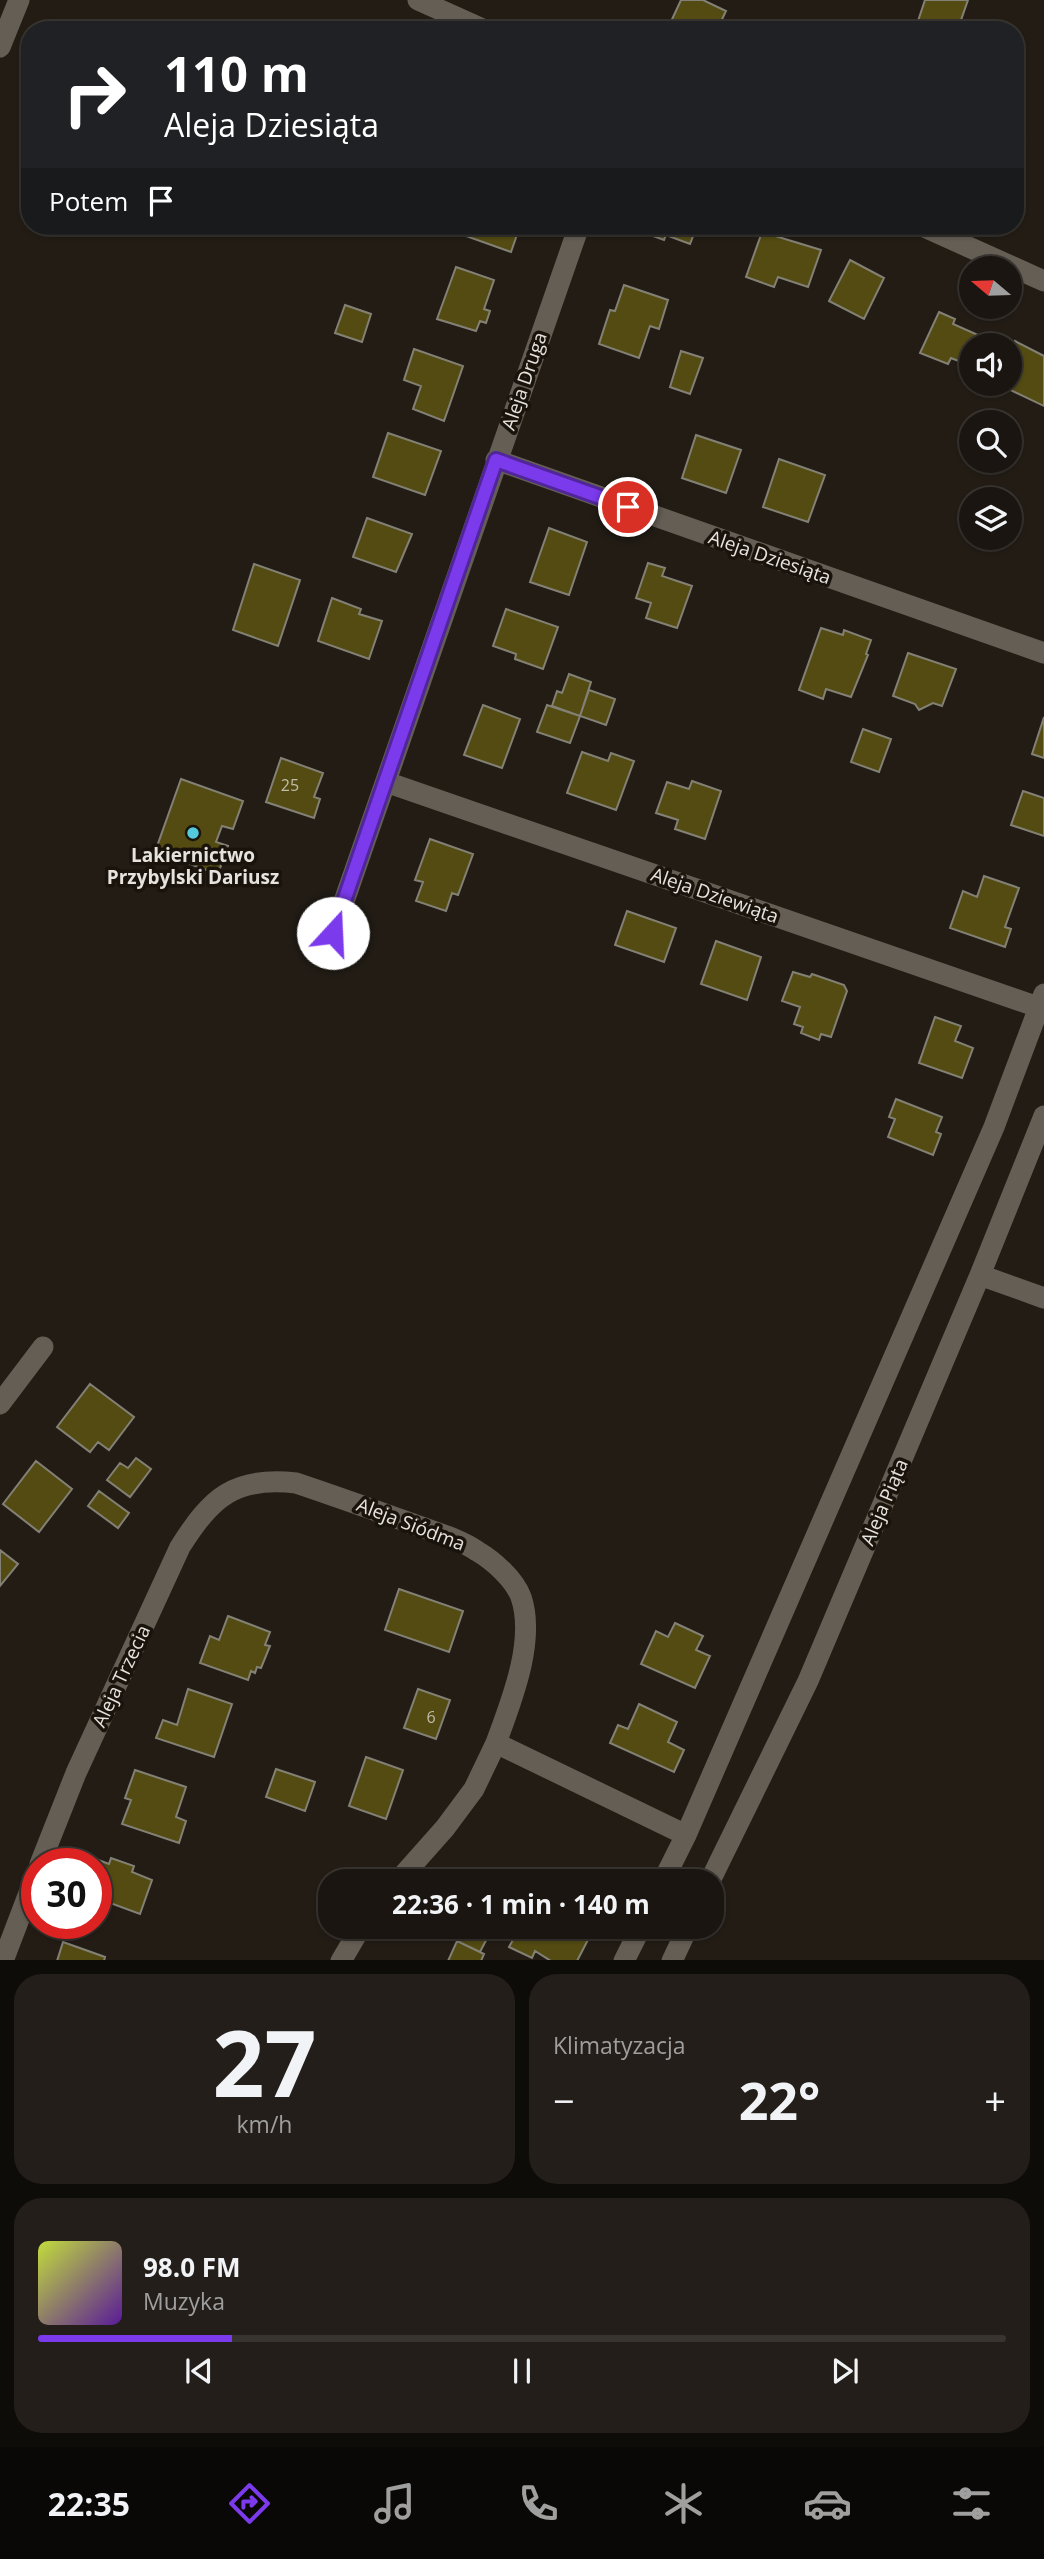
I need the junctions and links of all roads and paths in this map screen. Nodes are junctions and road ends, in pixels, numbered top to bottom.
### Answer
1 (19, 0) edge
2 (418, 0) edge
3 (465, 21) edge
4 (0, 47) edge
5 (576, 235) edge
6 (942, 235) edge
7 (1044, 281) edge
8 (496, 460) junction
9 (1044, 653) edge
10 (386, 782) junction
11 (333, 933) dead end
12 (1042, 1004) edge
13 (1044, 1115) edge
14 (980, 1275) junction
15 (1044, 1298) edge
16 (43, 1347) dead end
17 (0, 1404) edge
18 (218, 1498) joint
19 (496, 1744) junction
20 (686, 1835) junction
21 (46, 1848) edge
22 (409, 1869) edge
23 (669, 1869) edge
24 (716, 1869) edge
25 (21, 1914) edge
26 (354, 1939) edge
27 (635, 1939) edge
28 (682, 1939) edge
29 (3, 1960) edge
30 (342, 1960) edge
31 (624, 1960) edge
32 (672, 1960) edge

1 - 4 street
2 - 3 street
5 - 8 street, Aleja Druga
6 - 7 street
8 - 9 street, Aleja Dziesiąta
8 - 10 street, Aleja Druga
10 - 11 street, Aleja Druga
10 - 12 street, Aleja Dziewiąta
12 - 20 street
13 - 14 street, Aleja Piąta
14 - 15 street
14 - 24 street, Aleja Piąta
16 - 17 street
18 - 19 street, Aleja Siódma
18 - 21 street, Aleja Trzecia
19 - 20 street
19 - 22 street, Aleja Siódma
20 - 23 street
25 - 29 street
26 - 30 street
27 - 31 street
28 - 32 street

